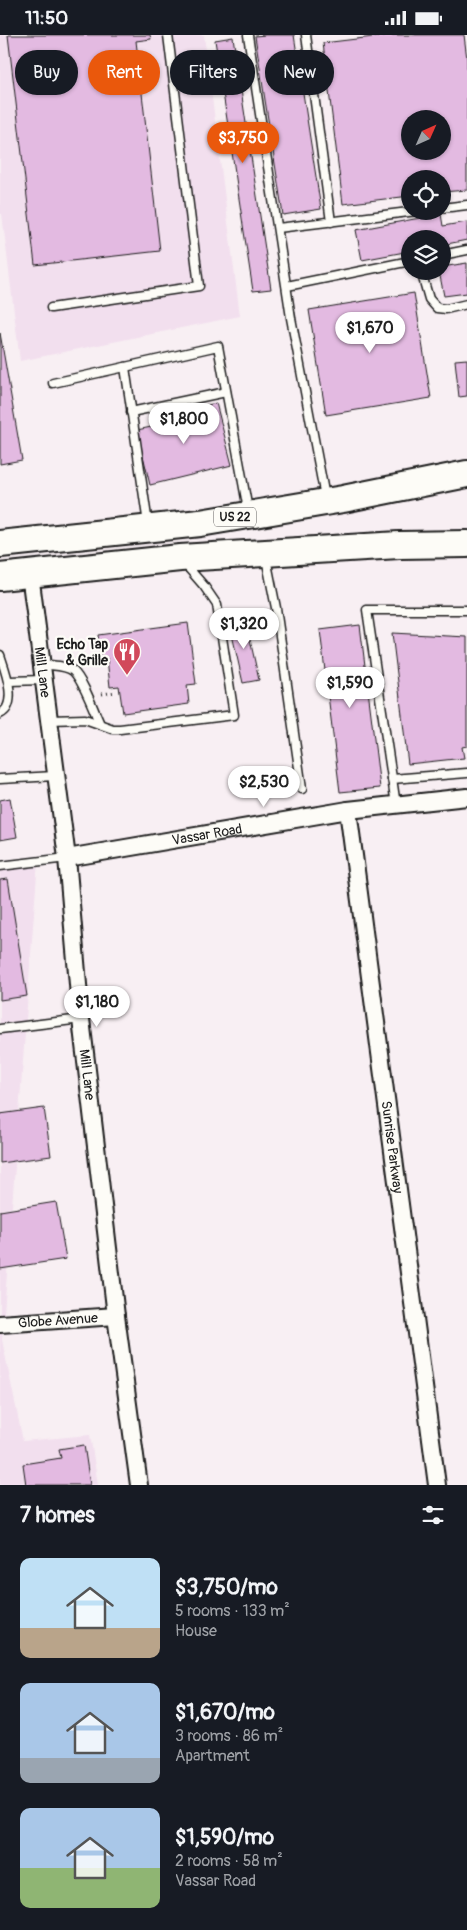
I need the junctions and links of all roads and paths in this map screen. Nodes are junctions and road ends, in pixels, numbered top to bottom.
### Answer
1 (168, 35) edge
2 (248, 35) edge
3 (306, 35) edge
4 (467, 205) edge
5 (451, 207) edge
6 (401, 213) edge
7 (331, 222) junction
8 (278, 228) junction
9 (467, 250) edge
10 (451, 253) edge
11 (401, 263) edge
12 (424, 280) edge
13 (287, 286) junction
14 (467, 304) edge
15 (51, 308) dead end
16 (124, 367) junction
17 (53, 383) dead end
18 (226, 392) junction
19 (131, 412) junction
20 (467, 474) edge
21 (326, 501) junction
22 (249, 514) junction
23 (148, 528) junction
24 (0, 544) edge
25 (467, 544) edge
26 (265, 553) junction
27 (180, 558) junction
28 (30, 574) junction
29 (0, 577) edge
30 (467, 610) edge
31 (0, 655) edge
32 (43, 672) junction
33 (9, 681) junction
34 (0, 714) edge
35 (49, 720) junction
36 (100, 724) junction
37 (467, 773) edge
38 (55, 776) junction
39 (0, 779) edge
40 (392, 779) junction
41 (302, 789) dead end
42 (467, 797) edge
43 (396, 805) junction
44 (348, 810) junction
45 (67, 858) junction
46 (0, 866) edge
47 (80, 1019) junction
48 (0, 1029) edge
49 (116, 1316) junction
50 (0, 1324) edge
51 (139, 1485) edge
52 (437, 1485) edge

1 - 15 lane
2 - 8 lane
3 - 7 lane
4 - 5 lane
6 - 7 lane
7 - 8 lane
8 - 13 lane
9 - 10 lane
11 - 13 lane
12 - 14 lane
13 - 21 lane
16 - 17 lane
16 - 18 lane
16 - 19 lane
18 - 19 lane
18 - 22 lane
19 - 23 lane
20 - 21 highway, US 22
21 - 22 highway, US 22
22 - 23 highway, US 22
23 - 24 highway, US 22
25 - 26 highway
26 - 27 highway
26 - 41 lane
27 - 28 highway
27 - 36 lane
28 - 29 highway
28 - 32 street, Mill Lane
30 - 40 lane
31 - 33 lane
32 - 33 lane
32 - 35 street, Mill Lane
32 - 36 lane
33 - 34 lane
35 - 36 lane
35 - 38 street, Mill Lane
37 - 40 lane
38 - 39 lane
38 - 45 street, Mill Lane
40 - 43 lane
42 - 43 street, Vassar Road
43 - 44 street, Vassar Road
44 - 45 street, Vassar Road
44 - 52 street, Sunrise Parkway
45 - 46 lane
45 - 47 street, Mill Lane
47 - 48 lane
47 - 49 street, Mill Lane
49 - 50 street, Globe Avenue
49 - 51 street, Mill Lane

